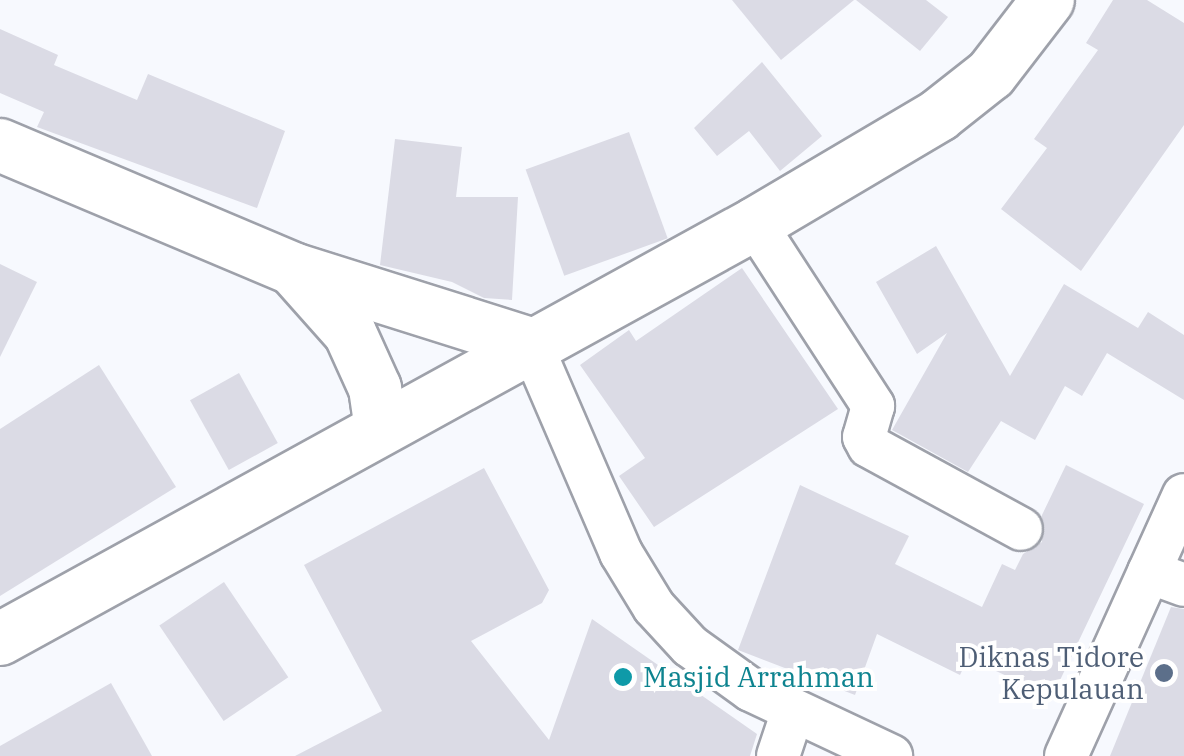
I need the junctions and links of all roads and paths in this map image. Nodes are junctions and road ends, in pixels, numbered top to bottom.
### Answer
1 (1048, 0) edge
2 (0, 145) edge
3 (755, 224) junction
4 (293, 269) junction
5 (531, 344) junction
6 (381, 429) junction
7 (1184, 495) edge
8 (1021, 529) dead end
9 (1167, 578) edge
10 (0, 639) edge
11 (793, 711) junction
12 (778, 756) edge
13 (891, 756) edge
14 (1066, 756) edge

1 - 3 street
2 - 4 street
3 - 5 street
3 - 8 street
4 - 5 street
4 - 6 street
5 - 6 street
5 - 11 street
6 - 10 street
7 - 9 street
9 - 14 street
11 - 12 street
11 - 13 street

